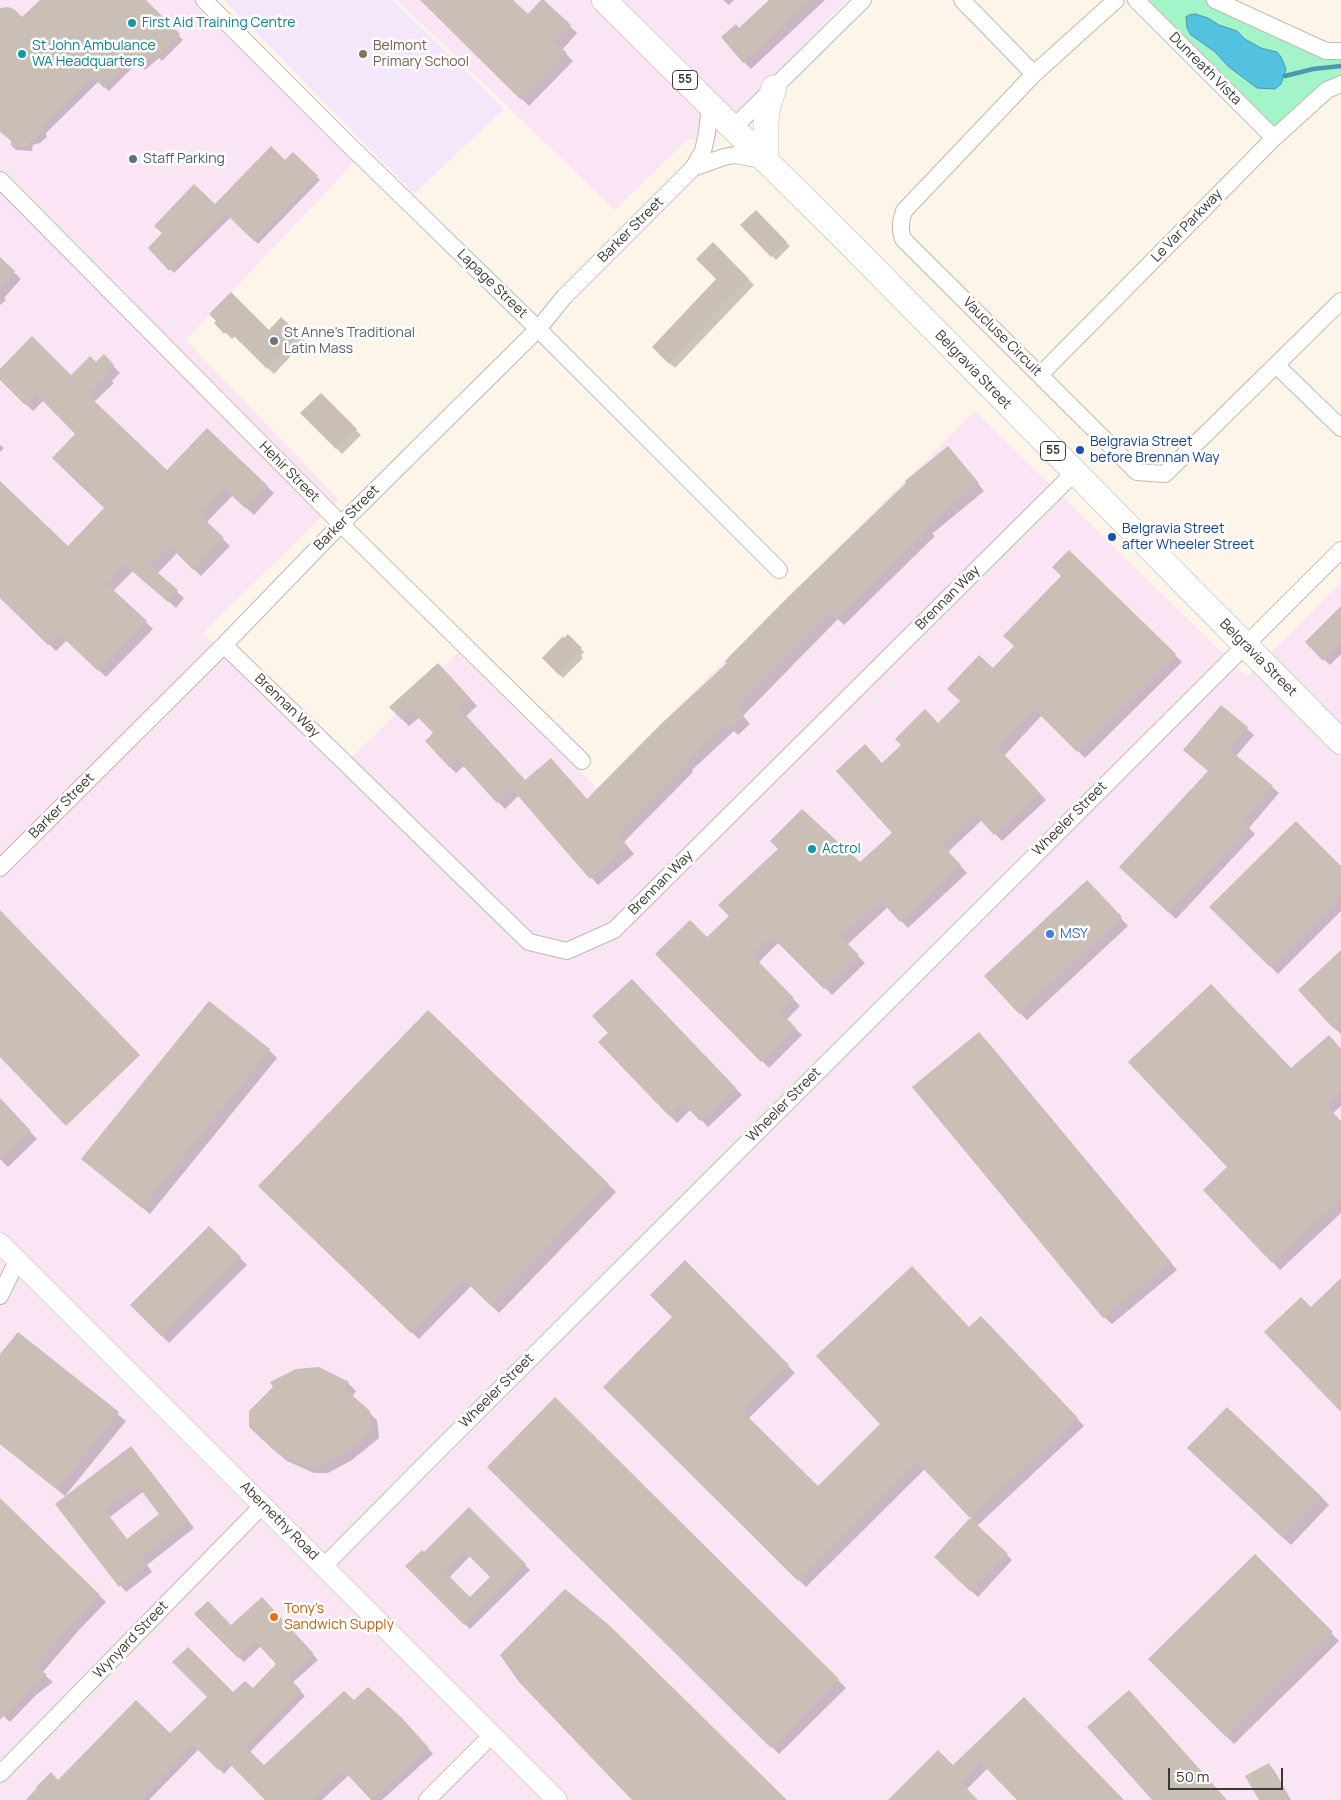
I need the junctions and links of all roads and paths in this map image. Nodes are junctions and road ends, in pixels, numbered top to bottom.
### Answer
1 (204, 0) edge
2 (604, 0) edge
3 (863, 0) edge
4 (962, 0) edge
5 (1116, 0) edge
6 (1136, 0) edge
7 (1215, 0) edge
8 (1341, 50) edge
9 (1034, 74) junction
10 (1341, 84) edge
11 (774, 88) junction
12 (710, 105) junction
13 (733, 128) junction
14 (1274, 138) junction
15 (766, 160) junction
16 (693, 168) junction
17 (0, 180) edge
18 (1341, 301) edge
19 (538, 329) junction
20 (1276, 365) junction
21 (1040, 376) junction
22 (1341, 428) edge
23 (1074, 472) junction
24 (341, 524) junction
25 (1341, 550) edge
26 (779, 570) dead end
27 (224, 645) junction
28 (1245, 645) junction
29 (1341, 742) edge
30 (582, 761) dead end
31 (0, 868) edge
32 (0, 1243) edge
33 (18, 1260) junction
34 (0, 1296) edge
35 (263, 1506) junction
36 (324, 1566) junction
37 (492, 1735) junction
38 (0, 1774) edge
39 (427, 1800) edge
40 (558, 1800) edge

1 - 19 street, Lapage Street
2 - 12 main road, Belgravia Street / 55
3 - 11 street
4 - 9 street
5 - 9 street, Vaucluse Circuit
6 - 14 street, Dunreath Vista
7 - 8 street
9 - 21 street, Vaucluse Circuit
10 - 14 street, Le Var Parkway
11 - 13 street
11 - 15 main road
12 - 13 main road, Belgravia Street / 55
12 - 16 street, Barker Street
13 - 15 main road, Belgravia Street / 55
14 - 21 street, Le Var Parkway
15 - 16 street, Barker Street
15 - 23 main road, Belgravia Street / 55
16 - 19 street, Barker Street
17 - 24 street, Hehir Street
18 - 20 street, Vaucluse Circuit
19 - 24 street, Barker Street
19 - 26 street, Lapage Street
20 - 21 street, Vaucluse Circuit
20 - 22 street
23 - 27 street, Brennan Way
23 - 28 main road, Belgravia Street / 55
24 - 27 street, Barker Street
24 - 30 street, Hehir Street
25 - 28 street, Wheeler Street
27 - 31 street, Barker Street
28 - 29 main road, Belgravia Street / 55
28 - 36 street, Wheeler Street
32 - 33 street, Abernethy Road
33 - 34 street
33 - 35 street, Abernethy Road
35 - 36 street, Abernethy Road
35 - 38 street, Wynyard Street
36 - 37 street, Abernethy Road
37 - 39 street
37 - 40 street, Abernethy Road

